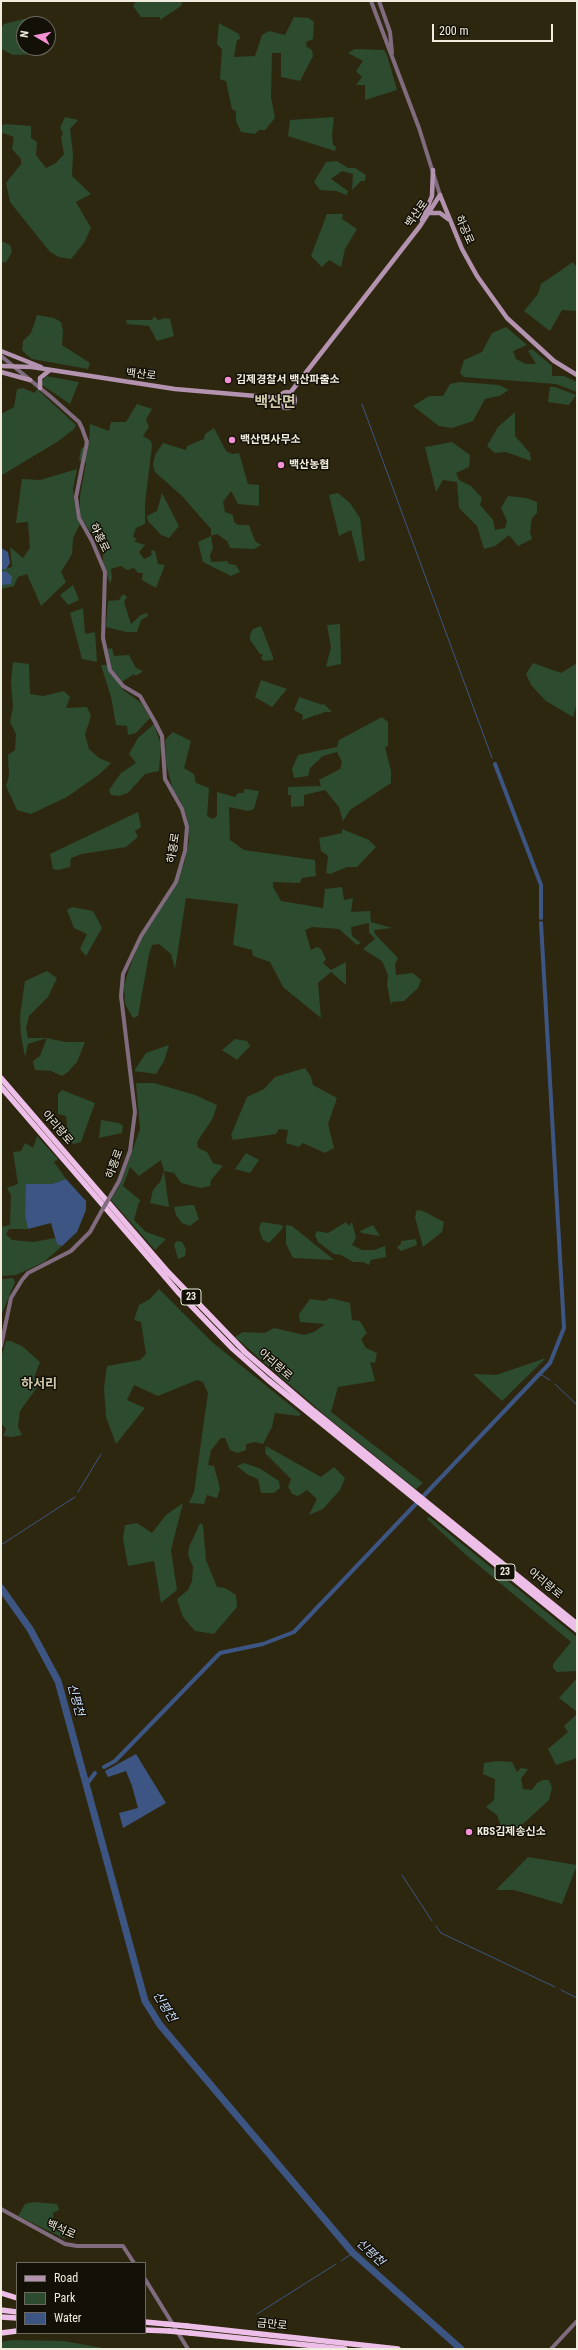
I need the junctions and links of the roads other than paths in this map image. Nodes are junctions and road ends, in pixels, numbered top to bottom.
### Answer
1 (371, 1) edge
2 (379, 1) edge
3 (393, 56) junction
4 (434, 170) junction
5 (440, 195) junction
6 (430, 213) junction
7 (449, 220) junction
8 (420, 226) junction
9 (1, 351) edge
10 (1, 356) edge
11 (1, 366) edge
12 (11, 366) junction
13 (50, 370) junction
14 (1, 372) edge
15 (577, 375) edge
16 (30, 380) junction
17 (40, 388) junction
18 (290, 393) junction
19 (279, 398) junction
20 (1, 1078) edge
21 (1, 1087) edge
22 (1, 1346) edge
23 (407, 1490) junction
24 (435, 1512) junction
25 (577, 1624) edge
26 (577, 1630) edge
27 (1, 2209) edge
28 (133, 2262) edge
29 (146, 2281) edge
30 (1, 2293) edge
31 (16, 2298) edge
32 (1, 2310) edge
33 (16, 2312) edge
34 (1, 2317) edge
35 (16, 2318) edge
36 (577, 2321) edge
37 (146, 2322) edge
38 (146, 2330) edge
39 (16, 2331) edge
40 (1, 2333) edge
41 (188, 2349) edge
42 (345, 2349) edge
43 (398, 2349) edge
44 (551, 2349) edge

1 - 3 street, 하공로
2 - 3 street, 하공로
3 - 4 street, 하공로
4 - 5 street, 하공로
4 - 8 main road
5 - 6 main road, 백산로
5 - 7 main road, 하공로
6 - 7 main road
6 - 8 main road, 백산로
7 - 15 main road, 하공로
8 - 18 main road, 백산로
9 - 13 main road
10 - 12 street, 하흥로
11 - 12 main road, 백산로
12 - 13 main road, 백산로
12 - 16 street, 하흥로
13 - 17 main road
13 - 19 main road, 백산로
14 - 16 main road
16 - 17 street, 하흥로
17 - 22 street, 하흥로, bridge
18 - 19 main road
18 - 19 main road
20 - 23 highway, 아리랑로 / 23
21 - 23 highway, 아리랑로 / 23
23 - 24 highway, 아리랑로 / 23
24 - 25 highway, 아리랑로 / 23
24 - 26 highway, 아리랑로 / 23
27 - 28 street, 백석로
29 - 41 street
30 - 31 highway
32 - 33 highway
34 - 35 highway
36 - 44 street
37 - 43 highway, 금만로, bridge
38 - 42 highway, 금만로, bridge
39 - 40 highway

